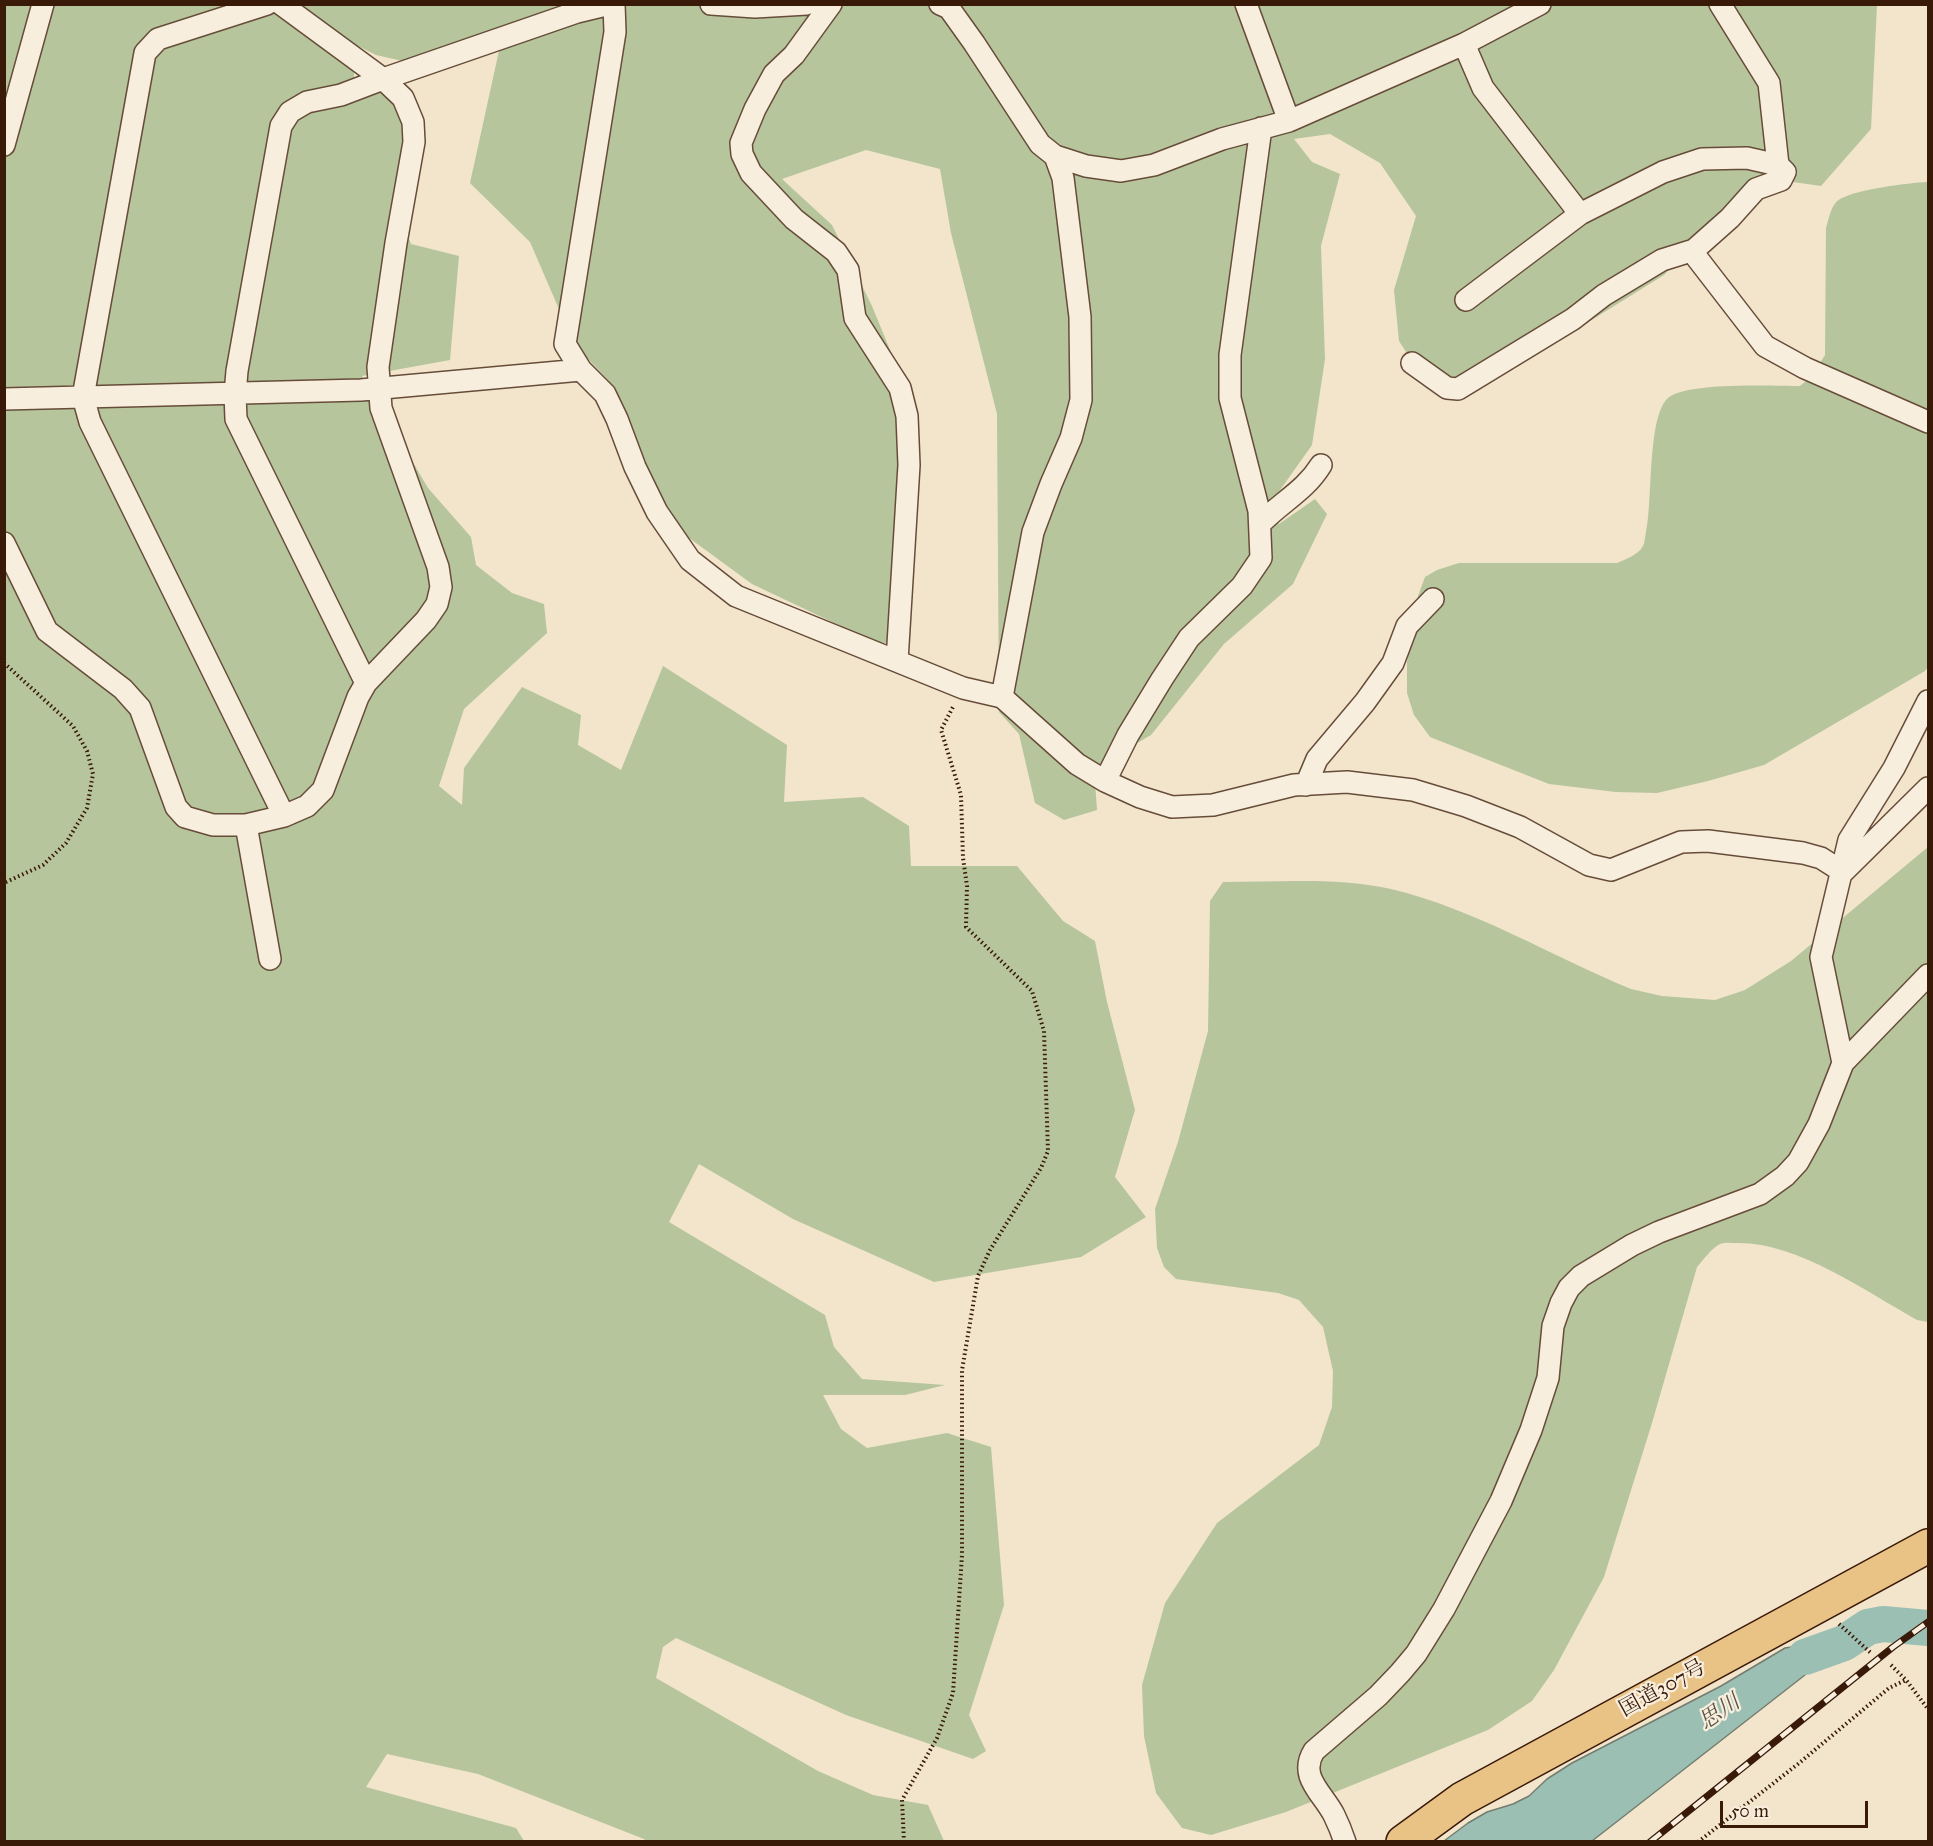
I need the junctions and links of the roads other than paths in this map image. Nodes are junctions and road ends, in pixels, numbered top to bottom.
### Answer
1 (43, 4) edge
2 (267, 4) edge
3 (281, 4) edge
4 (612, 4) edge
5 (711, 4) edge
6 (807, 4) edge
7 (831, 4) edge
8 (940, 4) edge
9 (1246, 4) edge
10 (1540, 4) edge
11 (1720, 4) edge
12 (1519, 10) edge
13 (1464, 44) junction
14 (383, 78) junction
15 (1289, 121) junction
16 (1261, 129) junction
17 (4, 146) edge
18 (1055, 156) junction
19 (1778, 165) junction
20 (1580, 214) junction
21 (1694, 250) junction
22 (1466, 300) dead end
23 (1412, 363) dead end
24 (581, 370) junction
25 (379, 388) junction
26 (235, 394) junction
27 (83, 397) junction
28 (4, 399) edge
29 (1929, 422) edge
30 (1321, 465) dead end
31 (1260, 524) junction
32 (4, 543) edge
33 (1432, 599) dead end
34 (897, 661) junction
35 (366, 683) junction
36 (1002, 697) junction
37 (1929, 701) edge
38 (1105, 782) junction
39 (1306, 785) junction
40 (1929, 788) edge
41 (284, 816) junction
42 (246, 825) junction
43 (1843, 872) junction
44 (270, 959) dead end
45 (1929, 975) edge
46 (1843, 1063) junction
47 (1929, 1546) edge
48 (1345, 1842) edge
49 (1403, 1842) edge

1 - 17 street
2 - 27 street
3 - 14 street
4 - 14 street
4 - 24 street
5 - 6 street
7 - 34 street
8 - 18 street
9 - 15 street
10 - 12 street
11 - 19 street
12 - 13 street
13 - 15 street
13 - 20 street
14 - 25 street
14 - 26 street
15 - 16 street
16 - 18 street
16 - 31 street
18 - 36 street
19 - 20 street
19 - 21 street
20 - 22 street
21 - 23 street
21 - 29 street
24 - 25 street
24 - 34 street
25 - 26 street
25 - 35 street
26 - 27 street
26 - 35 street
27 - 28 street
27 - 41 street
30 - 31 street
31 - 38 street
32 - 42 street
33 - 39 street
34 - 36 street
35 - 41 street
36 - 38 street
37 - 43 street
38 - 39 street
39 - 43 street
40 - 43 street
41 - 42 street
42 - 44 street
43 - 46 street
45 - 46 street
46 - 48 street
47 - 49 highway, 国道307号

